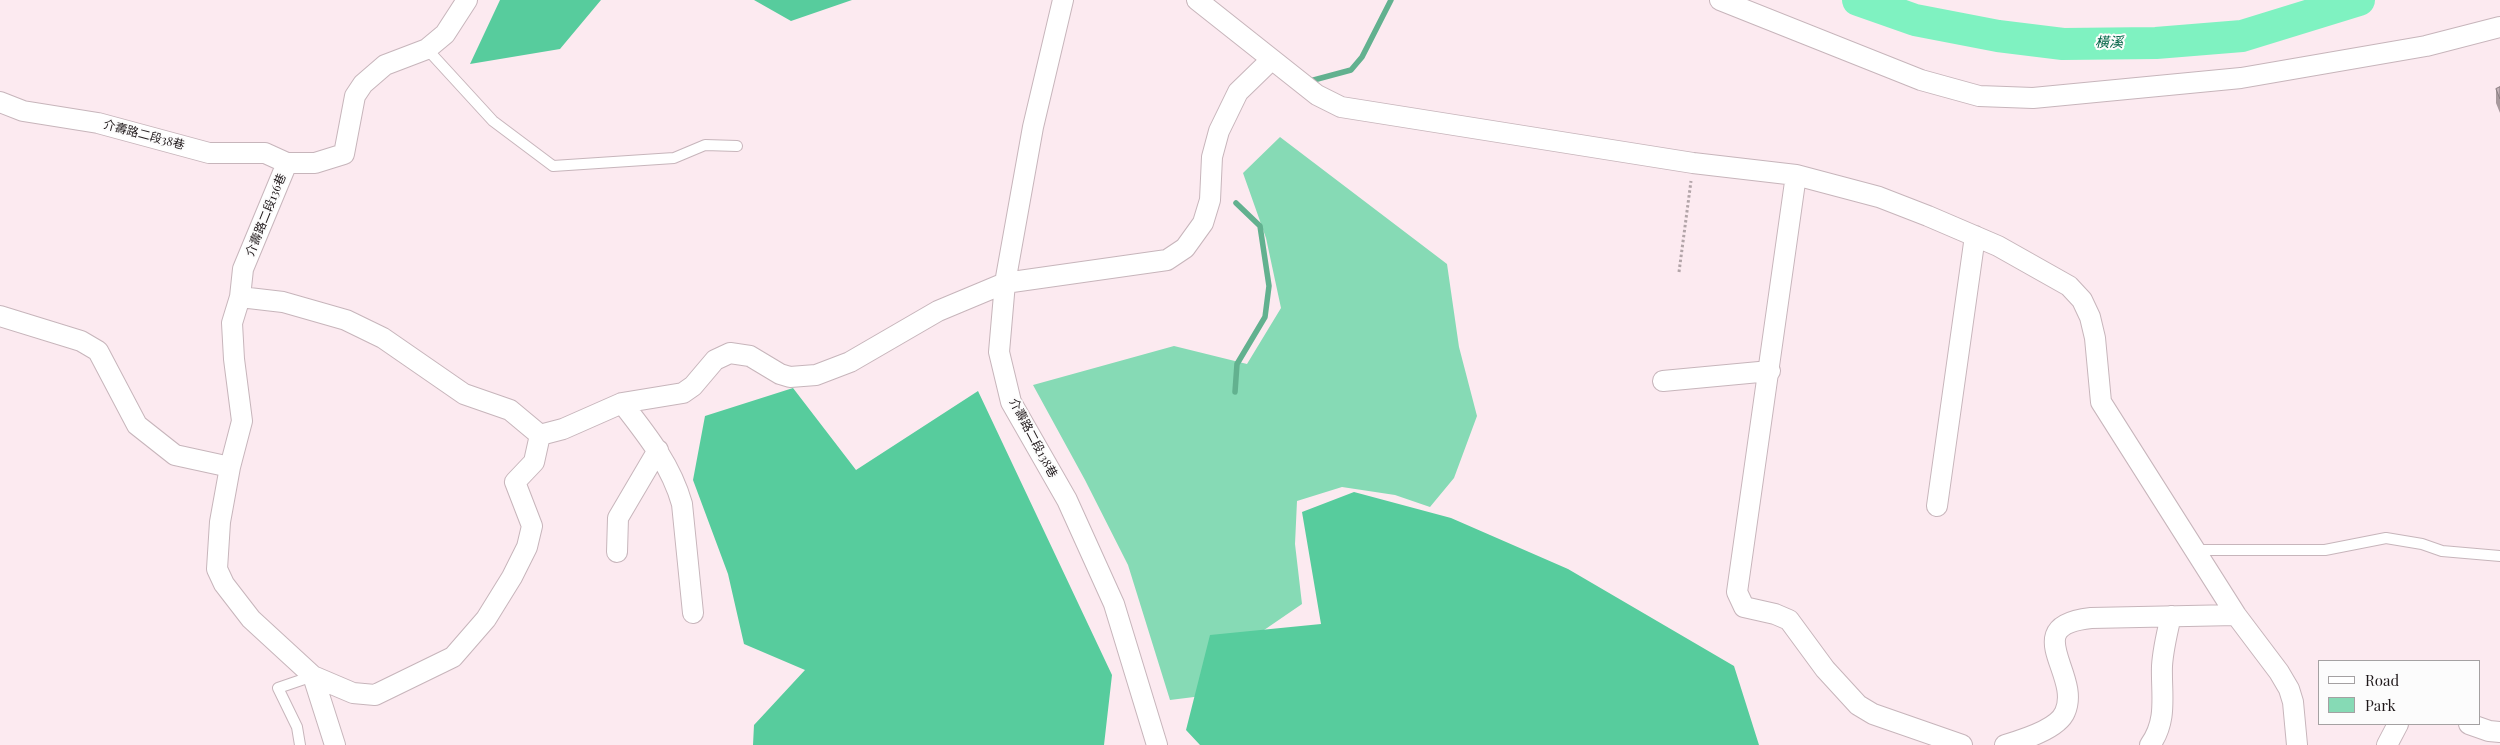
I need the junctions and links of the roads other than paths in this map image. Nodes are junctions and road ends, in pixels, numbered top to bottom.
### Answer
1 (467, 0) edge
2 (1063, 0) edge
3 (1197, 0) edge
4 (1720, 0) edge
5 (2500, 27) edge
6 (427, 49) junction
7 (1271, 60) junction
8 (0, 102) edge
9 (737, 146) dead end
10 (287, 163) junction
11 (1796, 175) junction
12 (1975, 236) junction
13 (1006, 282) junction
14 (240, 297) junction
15 (0, 316) edge
16 (1770, 370) junction
17 (1663, 381) dead end
18 (622, 403) junction
19 (540, 435) junction
20 (658, 450) junction
21 (230, 467) junction
22 (1937, 506) dead end
23 (2195, 550) junction
24 (617, 552) dead end
25 (2500, 556) edge
26 (693, 613) dead end
27 (2236, 615) junction
28 (2171, 616) junction
29 (313, 676) junction
30 (2397, 725) edge
31 (2472, 725) edge
32 (2500, 732) edge
33 (300, 745) edge
34 (335, 745) edge
35 (1157, 745) edge
36 (1962, 745) edge
37 (2005, 745) edge
38 (2150, 745) edge
39 (2297, 745) edge
40 (2387, 745) edge

1 - 6 street, 介壽路二段136巷
2 - 13 street, 介壽路二段138巷
3 - 7 street
4 - 5 street
6 - 9 lane
6 - 10 street, 介壽路二段136巷
7 - 11 street
7 - 13 street
8 - 10 street, 介壽路二段38巷
10 - 14 street, 介壽路二段136巷
11 - 12 street
11 - 16 street
12 - 22 street
12 - 23 street
13 - 18 street
13 - 35 street, 介壽路二段138巷
14 - 19 street
14 - 21 street, 介壽路二段136巷
15 - 21 street
16 - 17 street
16 - 36 street
18 - 19 street
18 - 20 street
19 - 29 street
20 - 24 street
20 - 26 street
21 - 29 street
23 - 25 lane
23 - 27 street
27 - 28 street
27 - 39 street
28 - 37 street
28 - 38 street
29 - 33 lane
29 - 34 street
30 - 40 street
31 - 32 street

